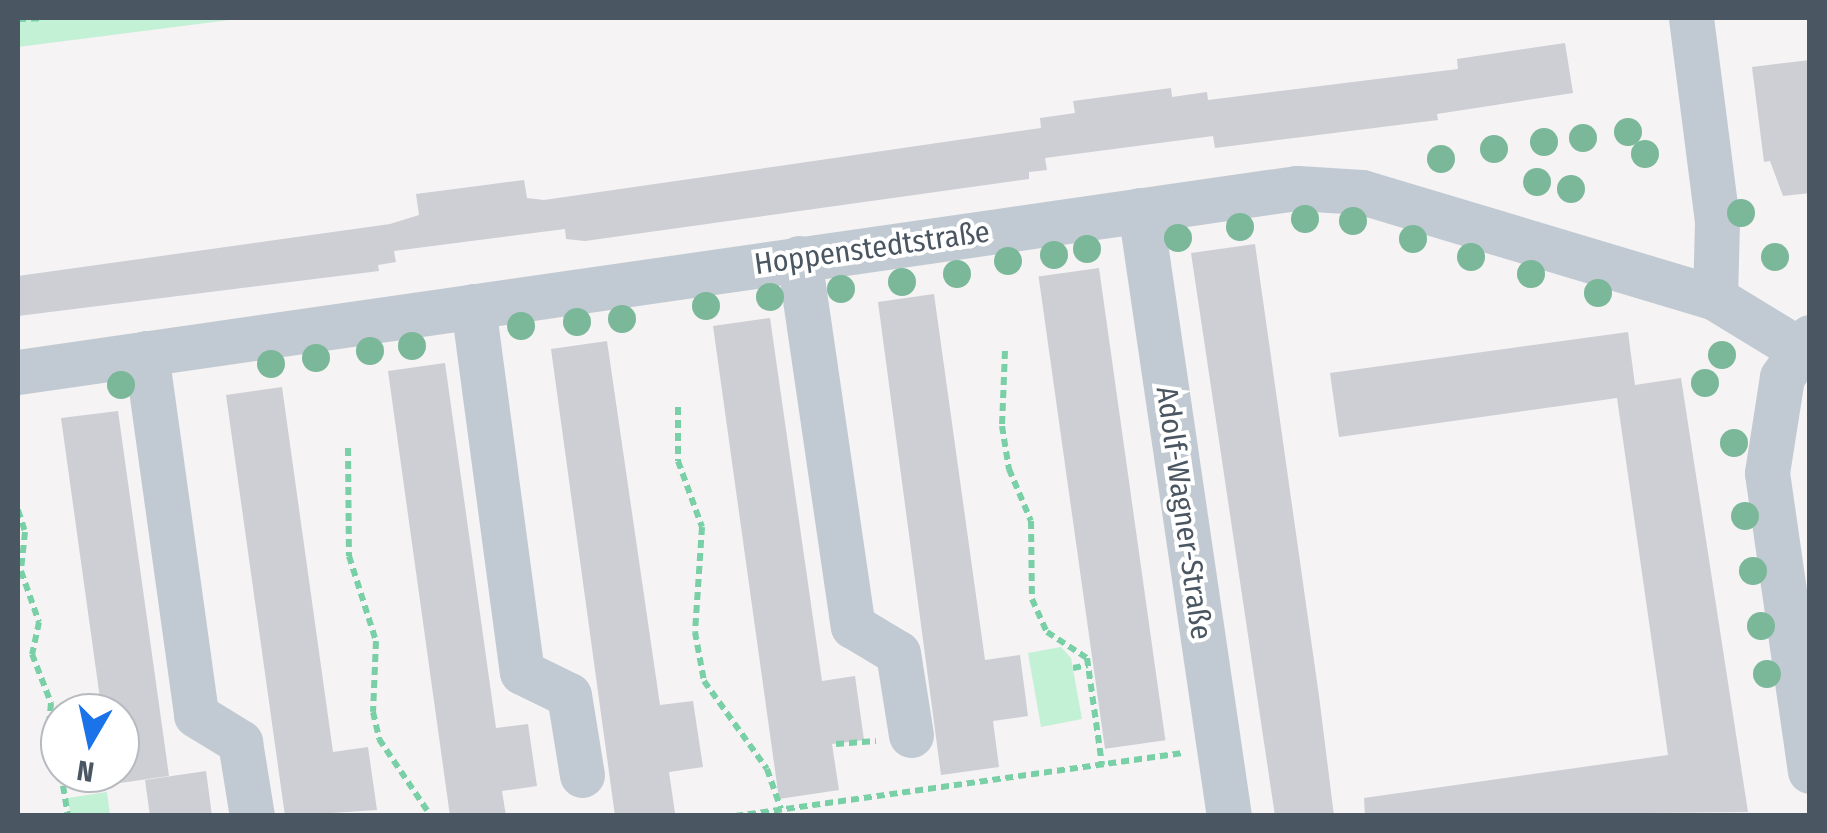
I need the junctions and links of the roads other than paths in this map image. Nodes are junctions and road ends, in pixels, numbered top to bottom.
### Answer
1 (1691, 18) edge
2 (1140, 210) junction
3 (799, 258) junction
4 (1714, 298) junction
5 (472, 306) junction
6 (1803, 343) edge
7 (146, 353) junction
8 (18, 372) edge
9 (1806, 717) edge
10 (911, 735) dead end
11 (1810, 770) edge
12 (582, 775) dead end
13 (252, 816) edge
14 (1229, 816) edge

1 - 4 street
2 - 3 street, Hoppenstedtstraße
2 - 4 street, Hoppenstedtstraße
2 - 14 street, Adolf-Wagner-Straße
3 - 5 street, Hoppenstedtstraße
3 - 10 street
4 - 6 street, Hoppenstedtstraße
5 - 7 street, Hoppenstedtstraße
5 - 12 street
6 - 9 street
7 - 8 street, Hoppenstedtstraße
7 - 13 street
9 - 11 street

